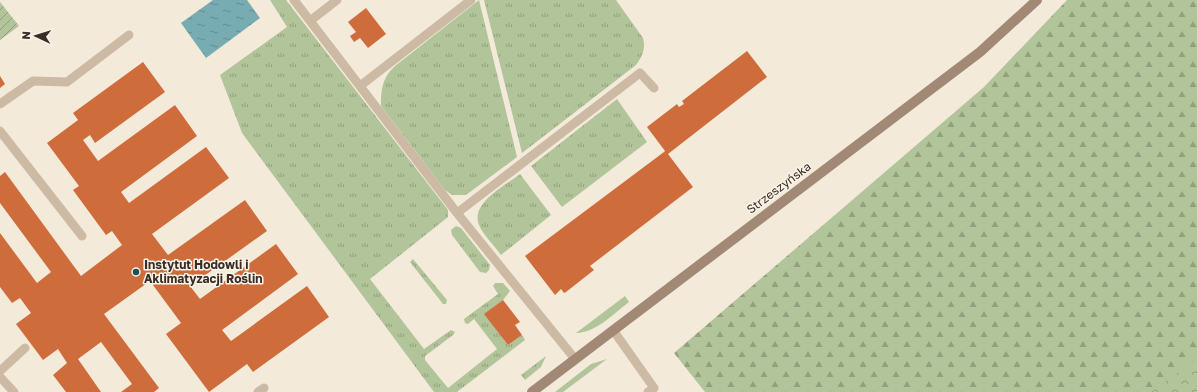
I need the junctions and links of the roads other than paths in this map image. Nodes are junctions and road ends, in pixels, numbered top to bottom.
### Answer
1 (294, 0) edge
2 (337, 0) edge
3 (471, 0) edge
4 (1037, 0) edge
5 (310, 21) junction
6 (129, 35) dead end
7 (360, 86) junction
8 (654, 88) dead end
9 (0, 104) edge
10 (0, 131) edge
11 (456, 213) junction
12 (82, 236) dead end
13 (613, 330) junction
14 (25, 348) dead end
15 (575, 359) junction
16 (0, 371) edge
17 (0, 377) edge
18 (653, 391) edge
19 (14, 392) edge
20 (532, 392) edge

1 - 5 lane
2 - 5 lane
3 - 7 lane
4 - 13 street, Strzeszyńska
5 - 7 lane
6 - 9 lane
7 - 11 lane
8 - 11 lane
10 - 12 lane
11 - 15 lane
13 - 15 street, Strzeszyńska
13 - 18 lane
14 - 16 lane
15 - 20 street, Strzeszyńska
17 - 19 lane

